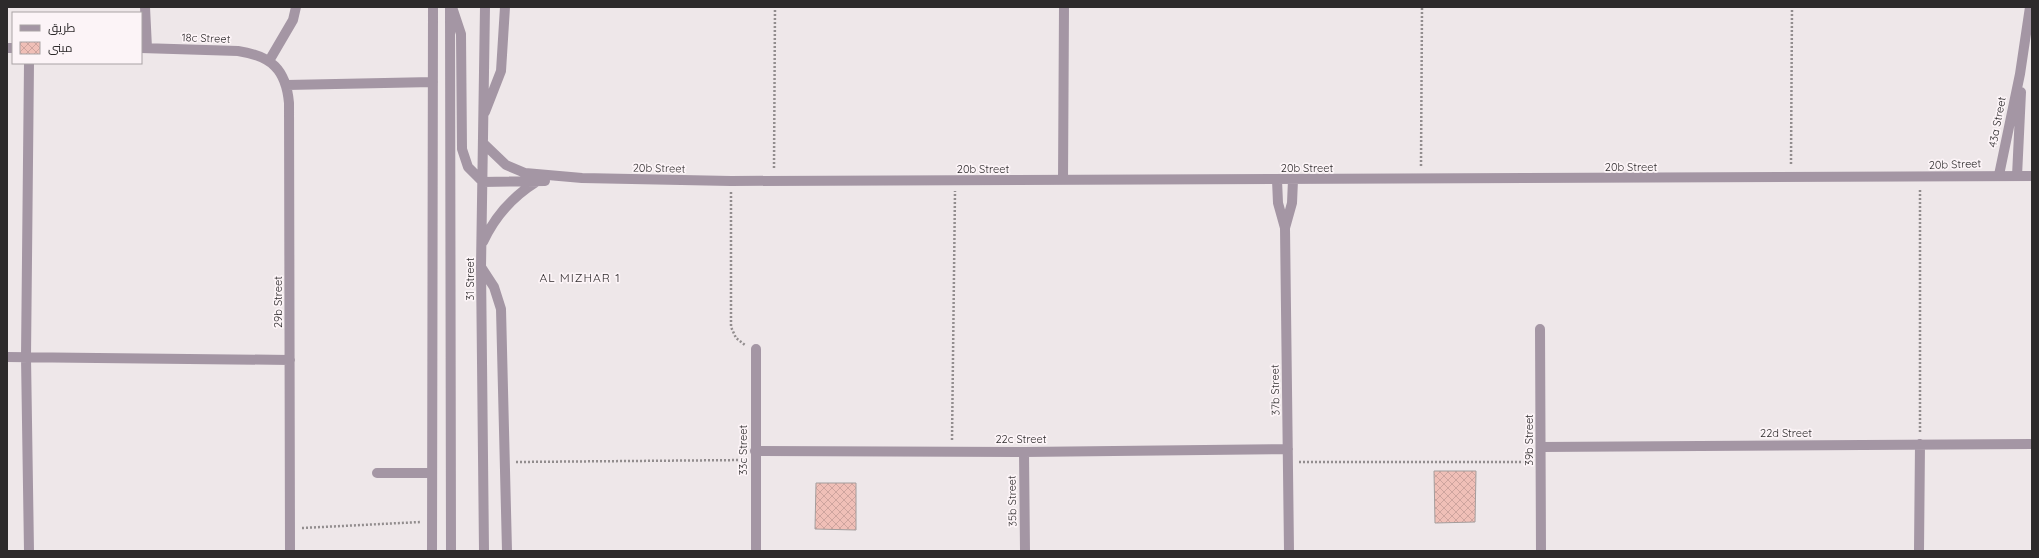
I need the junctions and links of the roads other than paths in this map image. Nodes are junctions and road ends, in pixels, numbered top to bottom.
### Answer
1 (145, 7) edge
2 (296, 7) edge
3 (433, 7) edge
4 (451, 7) edge
5 (484, 7) edge
6 (505, 7) edge
7 (1064, 7) edge
8 (2030, 7) edge
9 (144, 48) edge
10 (269, 61) junction
11 (29, 64) edge
12 (2020, 74) junction
13 (433, 82) junction
14 (287, 85) junction
15 (483, 117) junction
16 (483, 143) junction
17 (1999, 175) junction
18 (2017, 176) junction
19 (2032, 176) edge
20 (582, 178) junction
21 (1063, 180) junction
22 (1277, 180) junction
23 (1293, 180) junction
24 (537, 181) junction
25 (483, 182) junction
26 (1285, 228) junction
27 (482, 246) junction
28 (481, 267) junction
29 (1540, 329) dead end
30 (756, 349) road end
31 (26, 356) junction
32 (7, 357) edge
33 (290, 360) junction
34 (1920, 444) junction
35 (2032, 444) edge
36 (1541, 447) junction
37 (1288, 449) junction
38 (1024, 452) junction
39 (755, 456) junction
40 (377, 473) dead end
41 (432, 473) junction
42 (29, 551) edge
43 (290, 551) edge
44 (432, 551) edge
45 (451, 551) edge
46 (484, 551) edge
47 (507, 551) edge
48 (756, 551) edge
49 (1025, 551) edge
50 (1289, 551) edge
51 (1541, 551) edge
52 (1919, 551) edge

1 - 9 street
2 - 10 street
3 - 13 street
4 - 25 street
4 - 45 street, 31 Street
5 - 15 street, 31 Street
6 - 15 street
7 - 21 street
8 - 12 street, 43a Street
9 - 10 street, 18c Street
10 - 14 street, 29b Street
11 - 31 street
12 - 17 street, 43a Street
12 - 18 street, 43a Street
13 - 14 street
13 - 41 street
14 - 33 street, 29b Street
15 - 16 street, 31 Street
16 - 20 street, 20b Street
16 - 25 street, 31 Street
17 - 18 street, 20b Street
17 - 23 street, 20b Street
18 - 19 street, 20b Street
20 - 21 street, 20b Street
20 - 24 street, 20b Street
21 - 22 street, 20b Street
22 - 23 street, 20b Street
22 - 26 street, 37b Street
23 - 26 street, 37b Street
24 - 25 street, 20b Street
24 - 27 street
25 - 27 street, 31 Street
26 - 37 street, 37b Street
27 - 28 street, 31 Street
28 - 46 street, 31 Street
28 - 47 street
29 - 36 street, 39b Street
30 - 39 street, 33c Street
31 - 32 street
31 - 33 street
31 - 42 street
33 - 43 street, 29b Street
34 - 35 street, 22d Street
34 - 36 street, 22d Street
34 - 52 street
36 - 51 street, 39b Street
37 - 38 street, 22c Street
37 - 50 street, 37b Street
38 - 39 street, 22c Street
38 - 49 street, 35b Street
39 - 48 street, 33c Street
40 - 41 street
41 - 44 street

